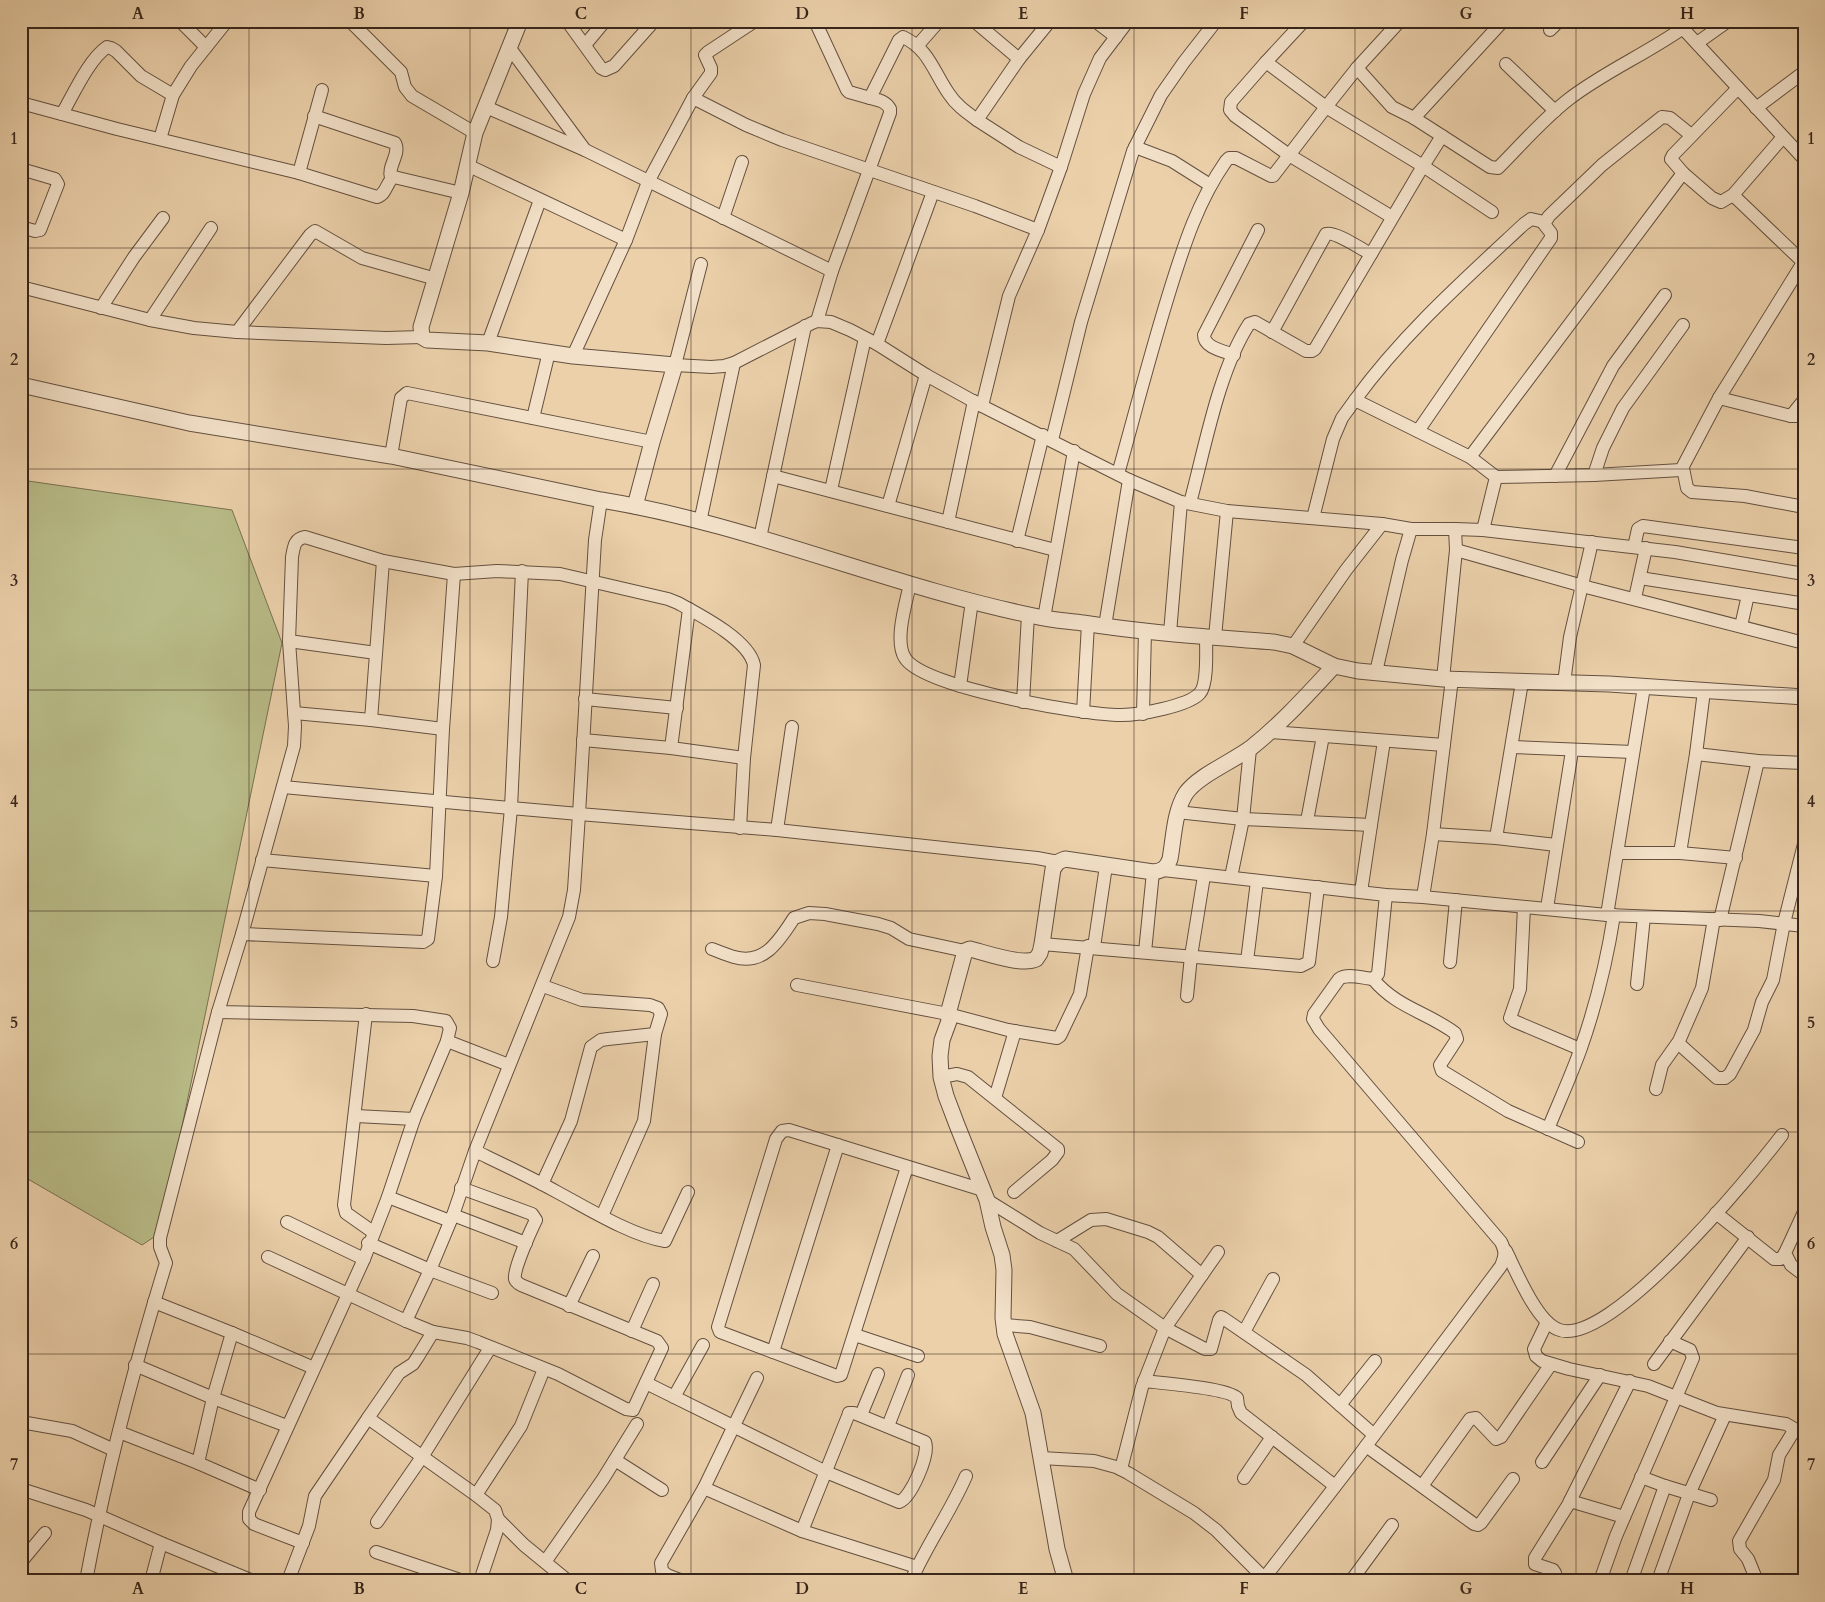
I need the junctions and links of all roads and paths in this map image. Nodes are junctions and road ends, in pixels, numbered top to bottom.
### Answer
1 (180, 21) edge
2 (228, 21) edge
3 (350, 21) edge
4 (567, 21) edge
5 (605, 21) edge
6 (654, 21) edge
7 (754, 21) edge
8 (815, 21) edge
9 (939, 21) edge
10 (974, 21) edge
11 (1050, 21) edge
12 (1095, 21) edge
13 (1128, 21) edge
14 (1216, 21) edge
15 (1304, 21) edge
16 (1400, 21) edge
17 (1503, 21) edge
18 (1728, 21) edge
19 (515, 23) edge
20 (1679, 25) edge
21 (1116, 37) junction
22 (1697, 43) junction
23 (585, 45) junction
24 (918, 45) junction
25 (206, 47) junction
26 (509, 47) junction
27 (1019, 59) junction
28 (1266, 62) junction
29 (1506, 64) dead end
30 (1357, 68) junction
31 (1804, 72) edge
32 (1738, 88) junction
33 (322, 90) dead end
34 (173, 95) junction
35 (693, 98) junction
36 (870, 98) junction
37 (21, 103) edge
38 (486, 107) junction
39 (1326, 107) junction
40 (1756, 108) junction
41 (1555, 111) junction
42 (62, 114) junction
43 (314, 116) junction
44 (1414, 118) junction
45 (977, 120) junction
46 (475, 133) junction
47 (1442, 136) junction
48 (1691, 136) junction
49 (1783, 137) junction
50 (160, 139) junction
51 (1135, 147) junction
52 (585, 150) junction
53 (1289, 155) junction
54 (1804, 159) edge
55 (742, 162) dead end
56 (468, 165) junction
57 (1423, 166) junction
58 (1061, 167) junction
59 (21, 170) edge
60 (869, 170) junction
61 (298, 173) junction
62 (1683, 173) junction
63 (391, 178) junction
64 (648, 182) junction
65 (1210, 185) junction
66 (933, 192) junction
67 (461, 193) junction
68 (1733, 195) junction
69 (540, 200) junction
70 (1492, 212) dead end
71 (1392, 217) junction
72 (163, 218) dead end
73 (723, 218) junction
74 (1544, 222) junction
75 (21, 227) edge
76 (211, 228) dead end
77 (1038, 230) junction
78 (1258, 230) dead end
79 (626, 240) junction
80 (1371, 254) junction
81 (1803, 262) edge
82 (701, 264) dead end
83 (832, 271) junction
84 (436, 279) junction
85 (21, 287) edge
86 (1665, 295) dead end
87 (101, 308) junction
88 (150, 320) junction
89 (817, 321) junction
90 (1683, 325) dead end
91 (805, 326) junction
92 (237, 332) junction
93 (1272, 332) junction
94 (422, 337) junction
95 (865, 338) junction
96 (488, 343) junction
97 (877, 344) junction
98 (549, 352) junction
99 (1234, 355) junction
100 (573, 356) junction
101 (734, 363) junction
102 (675, 365) junction
103 (926, 374) junction
104 (21, 385) edge
105 (1719, 398) junction
106 (1355, 400) junction
107 (1804, 400) edge
108 (978, 403) junction
109 (1797, 416) edge
110 (533, 418) junction
111 (1418, 431) junction
112 (1048, 438) junction
113 (652, 442) junction
114 (1074, 451) junction
115 (391, 456) junction
116 (1470, 457) junction
117 (1683, 468) junction
118 (1594, 475) junction
119 (773, 476) junction
120 (1556, 476) junction
121 (1124, 477) junction
122 (1496, 477) junction
123 (831, 490) junction
124 (1186, 503) junction
125 (635, 506) junction
126 (888, 506) junction
127 (1804, 507) edge
128 (599, 508) junction
129 (1227, 511) junction
130 (1313, 518) junction
131 (700, 522) junction
132 (948, 522) junction
133 (1382, 524) junction
134 (1412, 529) junction
135 (1455, 529) junction
136 (1483, 530) junction
137 (760, 538) junction
138 (1017, 541) junction
139 (1592, 542) junction
140 (1640, 548) junction
141 (1804, 548) edge
142 (1055, 550) junction
143 (1456, 550) junction
144 (383, 561) junction
145 (522, 571) junction
146 (454, 574) junction
147 (1804, 574) edge
148 (1640, 578) junction
149 (594, 580) junction
150 (910, 584) junction
151 (1580, 589) junction
152 (1748, 595) junction
153 (1635, 598) junction
154 (972, 601) junction
155 (1799, 604) dead end
156 (689, 609) junction
157 (1028, 615) junction
158 (1044, 618) junction
159 (1088, 624) junction
160 (1105, 626) junction
161 (1741, 626) junction
162 (1145, 631) junction
163 (1170, 633) junction
164 (1211, 637) junction
165 (288, 641) junction
166 (1804, 643) edge
167 (1293, 646) junction
168 (376, 652) junction
169 (1334, 666) junction
170 (1376, 672) junction
171 (1448, 679) junction
172 (1522, 682) junction
173 (1564, 683) junction
174 (960, 686) junction
175 (1644, 687) junction
176 (1704, 692) junction
177 (1804, 697) edge
178 (585, 699) junction
179 (1023, 702) junction
180 (677, 708) junction
181 (1083, 712) junction
182 (294, 713) junction
183 (1143, 714) junction
184 (371, 720) junction
185 (792, 727) dead end
186 (443, 729) junction
187 (1271, 732) junction
188 (1323, 736) junction
189 (583, 740) junction
190 (1384, 741) junction
191 (1444, 746) junction
192 (1512, 747) junction
193 (671, 748) junction
194 (1250, 749) junction
195 (1572, 750) junction
196 (1633, 752) junction
197 (1696, 754) junction
198 (744, 758) junction
199 (1758, 761) junction
200 (1804, 763) edge
201 (283, 787) junction
202 (440, 801) junction
203 (511, 808) junction
204 (1177, 812) junction
205 (578, 814) junction
206 (1243, 819) junction
207 (1306, 821) junction
208 (1371, 825) junction
209 (740, 828) junction
210 (777, 830) junction
211 (1434, 834) junction
212 (1496, 838) junction
213 (1804, 844) edge
214 (1556, 845) junction
215 (1617, 853) junction
216 (1680, 853) junction
217 (1736, 858) junction
218 (262, 860) junction
219 (1058, 862) junction
220 (1106, 866) junction
221 (1158, 871) junction
222 (436, 876) junction
223 (1204, 876) junction
224 (1231, 877) junction
225 (1257, 881) junction
226 (1318, 887) junction
227 (1361, 892) junction
228 (1386, 895) junction
229 (1423, 897) junction
230 (1456, 900) junction
231 (1524, 907) junction
232 (1547, 908) junction
233 (1610, 915) junction
234 (1644, 917) junction
235 (1717, 920) junction
236 (1784, 923) junction
237 (1804, 926) edge
238 (242, 934) junction
239 (1042, 944) junction
240 (1091, 947) junction
241 (712, 949) dead end
242 (965, 951) junction
243 (1145, 952) junction
244 (1191, 956) junction
245 (493, 961) dead end
246 (1247, 961) junction
247 (1450, 962) dead end
248 (1372, 978) junction
249 (1637, 984) dead end
250 (797, 985) dead end
251 (543, 986) junction
252 (1187, 996) dead end
253 (218, 1012) junction
254 (366, 1014) junction
255 (948, 1014) junction
256 (1015, 1031) junction
257 (655, 1034) junction
258 (447, 1040) junction
259 (1678, 1043) junction
260 (1580, 1050) junction
261 (509, 1065) junction
262 (941, 1077) junction
263 (1656, 1089) dead end
264 (994, 1098) junction
265 (356, 1116) junction
266 (414, 1119) junction
267 (1548, 1129) junction
268 (1782, 1135) dead end
269 (1578, 1142) dead end
270 (838, 1146) junction
271 (475, 1151) junction
272 (907, 1167) junction
273 (542, 1184) junction
274 (461, 1188) junction
275 (688, 1192) dead end
276 (1014, 1192) dead end
277 (985, 1195) junction
278 (388, 1197) junction
279 (1716, 1212) junction
280 (1804, 1212) edge
281 (602, 1216) junction
282 (451, 1218) junction
283 (287, 1222) dead end
284 (1748, 1237) junction
285 (371, 1238) junction
286 (1058, 1241) junction
287 (526, 1243) junction
288 (1506, 1251) junction
289 (1218, 1252) dead end
290 (1785, 1253) junction
291 (268, 1256) dead end
292 (593, 1256) dead end
293 (364, 1259) junction
294 (430, 1270) junction
295 (1202, 1275) junction
296 (1804, 1275) edge
297 (1273, 1279) dead end
298 (653, 1284) dead end
299 (492, 1293) dead end
300 (348, 1294) junction
301 (154, 1302) junction
302 (569, 1306) junction
303 (406, 1321) junction
304 (1547, 1322) junction
305 (1004, 1325) junction
306 (1165, 1328) junction
307 (632, 1331) junction
308 (433, 1332) junction
309 (1244, 1332) junction
310 (232, 1333) junction
311 (855, 1334) junction
312 (1670, 1341) junction
313 (703, 1345) dead end
314 (1100, 1346) dead end
315 (490, 1348) junction
316 (772, 1352) junction
317 (918, 1356) dead end
318 (1375, 1361) dead end
319 (1551, 1364) junction
320 (1654, 1364) dead end
321 (135, 1365) junction
322 (314, 1368) junction
323 (544, 1369) junction
324 (878, 1374) dead end
325 (908, 1375) dead end
326 (1600, 1375) junction
327 (757, 1378) dead end
328 (1144, 1381) junction
329 (1630, 1381) junction
330 (646, 1383) junction
331 (1676, 1396) junction
332 (674, 1397) junction
333 (213, 1398) junction
334 (1340, 1405) junction
335 (861, 1415) junction
336 (1725, 1415) junction
337 (368, 1418) junction
338 (21, 1422) edge
339 (637, 1424) dead end
340 (287, 1426) junction
341 (888, 1426) junction
342 (734, 1428) junction
343 (119, 1432) junction
344 (1374, 1435) junction
345 (1272, 1437) junction
346 (1366, 1446) junction
347 (114, 1450) junction
348 (422, 1457) junction
349 (1041, 1458) junction
350 (615, 1460) junction
351 (1542, 1462) dead end
352 (198, 1463) junction
353 (1121, 1469) junction
354 (826, 1472) junction
355 (966, 1476) dead end
356 (1641, 1477) junction
357 (1244, 1478) dead end
358 (1513, 1479) dead end
359 (1335, 1486) junction
360 (1422, 1486) junction
361 (1665, 1486) junction
362 (704, 1488) junction
363 (21, 1489) edge
364 (260, 1490) junction
365 (662, 1490) dead end
366 (1688, 1494) junction
367 (476, 1495) junction
368 (1711, 1500) dead end
369 (1570, 1501) junction
370 (100, 1515) junction
371 (1624, 1517) junction
372 (498, 1519) junction
373 (377, 1522) dead end
374 (1392, 1525) dead end
375 (802, 1531) junction
376 (45, 1533) dead end
377 (161, 1543) junction
378 (302, 1543) junction
379 (376, 1552) dead end
380 (21, 1562) edge
381 (545, 1562) junction
382 (917, 1567) junction
383 (678, 1580) edge
384 (1264, 1580) edge
385 (86, 1581) edge
386 (151, 1581) edge
387 (252, 1581) edge
388 (288, 1581) edge
389 (462, 1581) edge
390 (480, 1581) edge
391 (568, 1581) edge
392 (912, 1581) edge
393 (1066, 1581) edge
394 (1350, 1581) edge
395 (1554, 1581) edge
396 (1600, 1581) edge
397 (1631, 1581) edge
398 (1658, 1581) edge
399 (1757, 1581) edge

1 - 25 street
2 - 25 street
3 - 46 street
4 - 23 street
5 - 23 street
6 - 23 street
7 - 35 street
8 - 36 street
9 - 24 street
10 - 27 street
11 - 27 street
12 - 21 street
13 - 21 street
14 - 51 street
15 - 28 street
16 - 30 street
17 - 44 street
18 - 22 street
19 - 26 street
20 - 22 street
20 - 41 street
21 - 58 street
22 - 32 street
24 - 36 street
24 - 45 street
25 - 34 street
26 - 38 street
26 - 52 street
27 - 45 street
28 - 39 street
28 - 53 street
29 - 41 street
30 - 39 street
30 - 44 street
31 - 40 street
32 - 40 street
32 - 48 street
33 - 43 street
34 - 42 street
34 - 50 street
35 - 60 street
35 - 64 street
36 - 60 street
37 - 42 street
38 - 46 street
38 - 52 street
39 - 53 street
39 - 57 street
40 - 49 street
41 - 47 street
42 - 50 street
43 - 61 street
43 - 63 street
44 - 47 street
45 - 58 street
46 - 56 street
47 - 57 street
48 - 62 street
48 - 74 street
49 - 54 street
49 - 68 street
50 - 61 street
51 - 65 street
51 - 112 street
52 - 64 street
53 - 65 street
53 - 71 street
55 - 73 street
56 - 67 street
56 - 69 street
57 - 70 street
57 - 71 street
58 - 77 street
59 - 75 street
60 - 66 street
60 - 83 street
61 - 63 street
62 - 68 street
62 - 116 street
63 - 67 street
64 - 73 street
64 - 79 street
65 - 121 street
66 - 77 street
66 - 97 street
67 - 84 street
68 - 81 street
69 - 79 street
69 - 96 street
71 - 80 street
72 - 87 street
73 - 83 street
74 - 106 street
74 - 111 street
76 - 88 street
77 - 108 street
78 - 99 street
79 - 100 street
80 - 93 street
80 - 93 street
81 - 105 street
82 - 102 street
83 - 89 street
84 - 92 street
84 - 94 street
85 - 87 street
86 - 120 street
87 - 88 street
88 - 92 street
89 - 91 street
89 - 95 street
90 - 118 street
91 - 101 street
91 - 119 street
92 - 94 street
93 - 99 street
94 - 96 street
95 - 97 street
95 - 123 street
96 - 98 street
97 - 103 street
98 - 100 street
98 - 110 street
99 - 124 street
100 - 102 street
101 - 102 street
101 - 131 street
102 - 113 street
103 - 108 street
103 - 126 street
104 - 115 street
105 - 109 street
105 - 117 street
106 - 111 street
106 - 130 street
107 - 109 street
108 - 112 street
108 - 132 street
110 - 113 street
110 - 115 street
111 - 116 street
112 - 114 street
112 - 138 street
113 - 125 street
114 - 121 street
114 - 142 street
115 - 128 street
116 - 122 street
117 - 118 street
117 - 127 street
118 - 120 street
119 - 123 street
119 - 137 street
120 - 122 street
121 - 124 street
121 - 160 street
122 - 136 street
123 - 126 street
124 - 129 street
124 - 163 street
125 - 128 street
125 - 131 street
126 - 132 street
128 - 149 street
129 - 130 street
129 - 164 street
130 - 133 street
131 - 137 street
132 - 138 street
133 - 134 street
133 - 167 street
134 - 135 street
134 - 170 street
135 - 136 street
135 - 143 street
136 - 139 street
137 - 150 street
138 - 142 street
139 - 140 street
139 - 151 street
140 - 141 street
140 - 147 street
140 - 148 street
142 - 158 street
143 - 151 street
143 - 171 street
144 - 146 street
144 - 165 street
144 - 168 street
145 - 146 street
145 - 149 street
145 - 203 street
146 - 186 street
148 - 152 street
148 - 153 street
149 - 156 street
149 - 178 street
150 - 154 street
150 - 174 street
151 - 153 street
151 - 173 street
152 - 155 street
152 - 161 street
153 - 161 street
154 - 157 street
154 - 174 street
156 - 180 street
156 - 198 street
157 - 158 street
157 - 179 street
158 - 159 street
159 - 160 street
159 - 181 street
160 - 162 street
161 - 166 street
162 - 163 street
162 - 183 street
163 - 164 street
164 - 167 street
164 - 183 street
165 - 168 street
165 - 182 street
167 - 169 street
168 - 184 street
169 - 170 street
169 - 187 street
170 - 171 street
171 - 172 street
171 - 191 street
172 - 173 street
172 - 192 street
173 - 175 street
174 - 179 street
175 - 176 street
175 - 196 street
176 - 177 street
176 - 197 street
178 - 180 street
178 - 189 street
179 - 181 street
180 - 193 street
181 - 183 street
182 - 184 street
182 - 201 street
184 - 186 street
185 - 210 street
186 - 202 street
187 - 188 street
187 - 194 street
188 - 190 street
188 - 207 street
189 - 193 street
189 - 205 street
190 - 191 street
190 - 208 street
191 - 211 street
192 - 195 street
192 - 212 street
193 - 198 street
194 - 204 street
194 - 206 street
195 - 196 street
195 - 214 street
196 - 215 street
197 - 199 street
197 - 216 street
198 - 209 street
199 - 200 street
199 - 217 street
201 - 202 street
201 - 218 street
202 - 203 street
202 - 222 street
203 - 205 street
203 - 245 street
204 - 206 street
204 - 221 street
205 - 209 street
205 - 251 street
206 - 207 street
206 - 224 street
207 - 208 street
208 - 227 street
209 - 210 street
210 - 219 street
211 - 212 street
211 - 229 street
212 - 214 street
213 - 236 street
214 - 232 street
215 - 216 street
215 - 233 street
216 - 217 street
217 - 235 street
218 - 222 street
218 - 238 street
219 - 220 street
219 - 239 street
220 - 221 street
220 - 240 street
221 - 223 street
221 - 243 street
222 - 238 street
223 - 224 street
223 - 244 street
224 - 225 street
225 - 226 street
225 - 246 street
226 - 227 street
226 - 246 street
227 - 228 street
228 - 229 street
228 - 248 street
229 - 230 street
230 - 231 street
230 - 247 street
231 - 232 street
231 - 260 street
232 - 233 street
233 - 234 street
233 - 260 street
234 - 235 street
234 - 249 street
235 - 236 street
235 - 259 street
236 - 237 street
236 - 259 street
238 - 253 street
239 - 240 street
239 - 242 street
240 - 243 street
240 - 256 street
241 - 242 street
242 - 255 street
243 - 244 street
244 - 246 street
244 - 252 street
248 - 267 street
248 - 288 street
250 - 255 street
251 - 257 street
251 - 261 street
253 - 254 street
253 - 301 street
254 - 258 street
254 - 265 street
255 - 256 street
255 - 262 street
256 - 264 street
257 - 273 street
257 - 281 street
258 - 261 street
258 - 266 street
259 - 263 street
260 - 267 street
261 - 271 street
262 - 264 street
262 - 277 street
264 - 276 street
265 - 266 street
265 - 285 street
266 - 278 street
267 - 269 street
268 - 279 street
270 - 272 street
270 - 316 street
270 - 316 street
271 - 273 street
271 - 274 street
272 - 277 street
272 - 311 street
273 - 281 street
274 - 282 street
274 - 287 street
275 - 281 street
277 - 286 street
277 - 305 street
278 - 282 street
278 - 285 street
279 - 284 street
279 - 304 street
280 - 290 street
282 - 287 street
282 - 294 street
283 - 293 street
284 - 290 street
284 - 312 street
285 - 293 street
285 - 294 street
286 - 295 street
286 - 306 street
287 - 302 street
288 - 304 street
288 - 344 street
289 - 295 street
290 - 296 street
291 - 300 street
292 - 302 street
293 - 300 street
294 - 299 street
294 - 303 street
295 - 306 street
297 - 309 street
298 - 307 street
300 - 303 street
300 - 322 street
301 - 310 street
301 - 321 street
302 - 307 street
303 - 308 street
304 - 319 street
305 - 314 street
305 - 349 street
306 - 309 street
306 - 328 street
307 - 330 street
308 - 315 street
308 - 337 street
309 - 334 street
310 - 322 street
310 - 333 street
311 - 316 street
311 - 317 street
312 - 320 street
312 - 331 street
313 - 332 street
315 - 323 street
315 - 348 street
318 - 334 street
319 - 326 street
319 - 360 street
321 - 333 street
321 - 343 street
322 - 340 street
323 - 330 street
323 - 367 street
324 - 335 street
325 - 341 street
326 - 329 street
326 - 351 street
327 - 342 street
328 - 345 street
328 - 353 street
329 - 331 street
329 - 369 street
330 - 332 street
331 - 336 street
331 - 356 street
332 - 342 street
333 - 340 street
333 - 352 street
334 - 344 street
335 - 341 street
335 - 354 street
336 - 366 street
336 - 399 street
337 - 348 street
337 - 378 street
338 - 347 street
339 - 350 street
340 - 364 street
341 - 354 street
342 - 354 street
342 - 362 street
343 - 347 street
343 - 352 street
344 - 346 street
345 - 357 street
345 - 359 street
346 - 359 street
346 - 360 street
347 - 370 street
348 - 367 street
348 - 373 street
349 - 353 street
349 - 393 street
350 - 365 street
350 - 381 street
352 - 364 street
353 - 384 street
354 - 375 street
355 - 382 street
356 - 361 street
356 - 371 street
358 - 360 street
359 - 384 street
361 - 366 street
361 - 397 street
362 - 375 street
362 - 383 street
363 - 370 street
364 - 378 street
366 - 368 street
366 - 398 street
367 - 372 street
369 - 371 street
369 - 395 street
370 - 377 street
370 - 385 street
371 - 396 street
372 - 381 street
372 - 390 street
374 - 394 street
375 - 382 street
376 - 380 street
377 - 386 street
377 - 387 street
378 - 388 street
379 - 389 street
381 - 391 street
382 - 392 street

